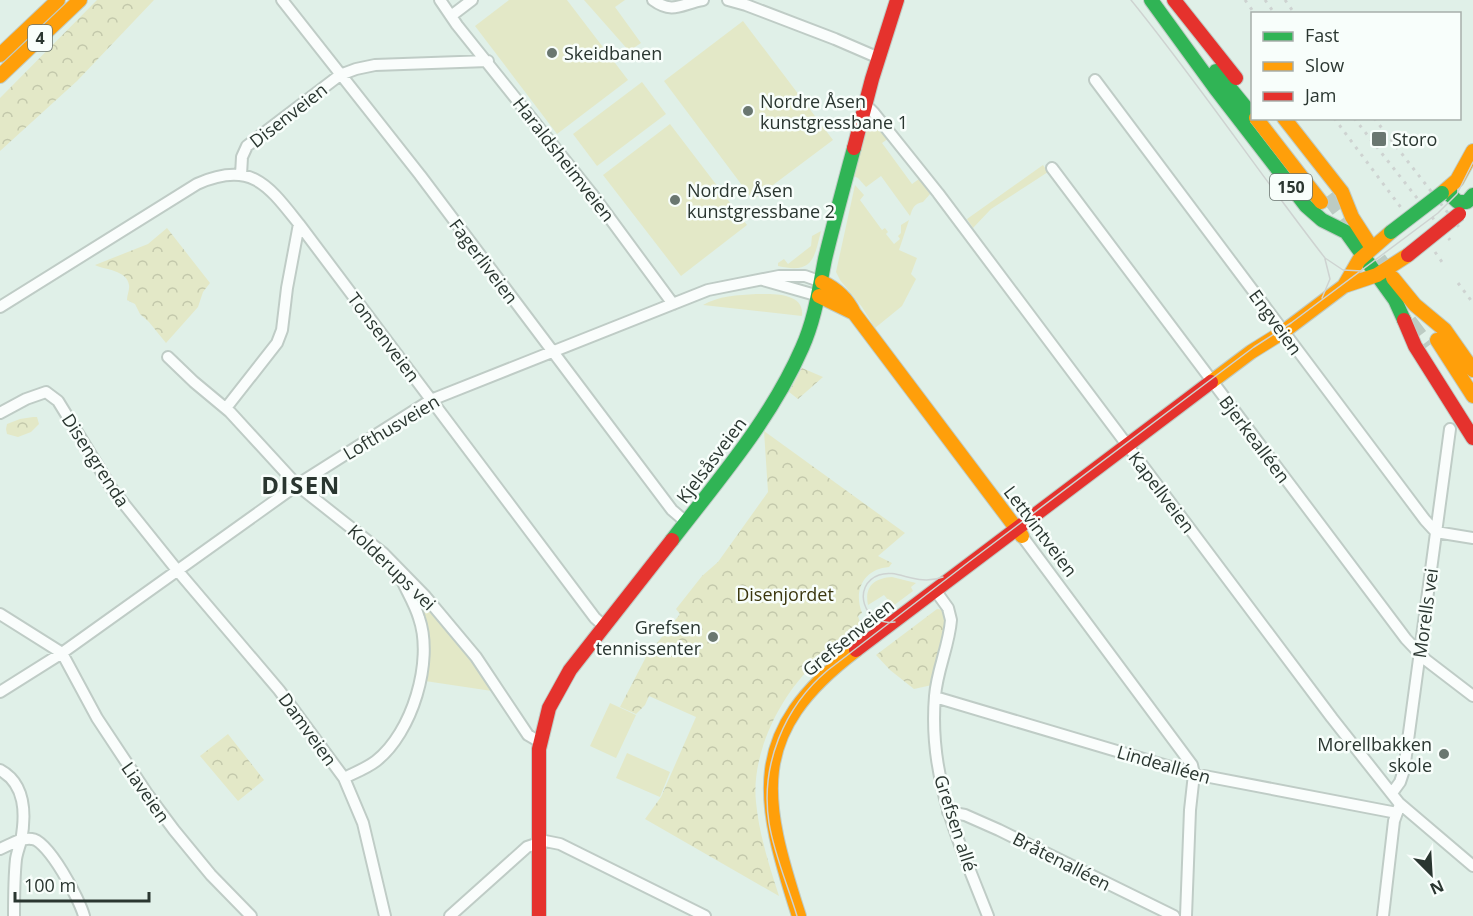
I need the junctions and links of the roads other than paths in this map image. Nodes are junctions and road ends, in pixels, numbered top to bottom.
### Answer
1 (58, 0) edge
2 (80, 0) edge
3 (282, 0) edge
4 (440, 0) edge
5 (472, 0) edge
6 (653, 0) edge
7 (704, 0) edge
8 (728, 0) edge
9 (897, 0) edge
10 (1152, 0) edge
11 (1175, 1) edge
12 (451, 16) junction
13 (0, 55) edge
14 (879, 58) junction
15 (488, 61) junction
16 (340, 75) junction
17 (0, 76) edge
18 (1095, 80) dead end
19 (1251, 80) edge
20 (1251, 97) edge
21 (866, 105) junction
22 (1251, 114) edge
23 (1258, 120) edge
24 (1270, 120) edge
25 (1286, 120) edge
26 (1473, 151) edge
27 (1473, 167) edge
28 (1052, 168) dead end
29 (241, 175) junction
30 (1464, 193) edge
31 (299, 224) junction
32 (1368, 251) junction
33 (1382, 272) junction
34 (1344, 286) junction
35 (820, 289) junction
36 (673, 304) junction
37 (0, 307) edge
38 (1283, 332) junction
39 (551, 351) junction
40 (168, 357) dead end
41 (1473, 370) edge
42 (1215, 385) junction
43 (1473, 396) edge
44 (431, 400) junction
45 (226, 408) junction
46 (0, 413) edge
47 (1473, 417) edge
48 (1450, 429) dead end
49 (1473, 438) edge
50 (1130, 449) junction
51 (297, 485) junction
52 (686, 522) junction
53 (1019, 532) junction
54 (1436, 532) junction
55 (1473, 538) edge
56 (397, 569) junction
57 (177, 570) junction
58 (935, 590) junction
59 (0, 614) edge
60 (604, 626) junction
61 (62, 652) junction
62 (1420, 655) junction
63 (0, 692) edge
64 (1473, 696) edge
65 (935, 697) junction
66 (540, 742) junction
67 (0, 770) edge
68 (1194, 774) junction
69 (344, 778) junction
70 (1392, 794) junction
71 (1398, 808) junction
72 (948, 812) junction
73 (21, 840) junction
74 (538, 841) junction
75 (0, 849) edge
76 (1473, 866) edge
77 (14, 916) edge
78 (84, 916) edge
79 (251, 916) edge
80 (385, 916) edge
81 (450, 916) edge
82 (539, 916) edge
83 (705, 916) edge
84 (799, 916) edge
85 (988, 916) edge
86 (1174, 916) edge
87 (1186, 916) edge
88 (1383, 916) edge

1 - 13 main road, 4
2 - 17 main road, 4
3 - 16 street, Fagerliveien
4 - 12 street, Haraldsheimveien
5 - 12 street
6 - 7 street
8 - 14 street
9 - 14 main road, Kjelsåsveien
10 - 22 main road, 150
10 - 32 main road, 150
11 - 19 main road
11 - 20 main road
12 - 15 street, Haraldsheimveien
14 - 21 main road, Kjelsåsveien
15 - 16 street, Disenveien
15 - 36 street, Haraldsheimveien
16 - 29 street, Disenveien
16 - 39 street, Fagerliveien
18 - 38 street, Engveien
21 - 35 main road, Kjelsåsveien
21 - 50 street, Kapellveien
23 - 24 main road, 150
25 - 32 main road, 150
26 - 30 main road, Grefsenveien
27 - 30 main road, Grefsenveien
28 - 42 street, Bjerkealléen
29 - 31 street, Tonsenveien
29 - 37 street
30 - 32 main road, Grefsenveien, bridge
30 - 33 main road, Grefsenveien, bridge
31 - 44 street, Tonsenveien
31 - 45 street
32 - 33 main road, 150
32 - 34 main road, Grefsenveien
33 - 34 main road, Grefsenveien
33 - 41 main road, 150
33 - 49 main road, 150
34 - 38 main road, Grefsenveien
35 - 36 street, Lofthusveien
35 - 52 main road, Kjelsåsveien
35 - 53 main road, Lettvintveien
36 - 39 street, Lofthusveien
38 - 42 main road, Grefsenveien
38 - 54 street, Engveien
39 - 44 street, Lofthusveien
39 - 52 street, Fagerliveien
40 - 45 street, Kolderups vei
42 - 50 main road, Grefsenveien
42 - 62 street, Bjerkealléen
43 - 47 main road
44 - 51 street, Lofthusveien
44 - 60 street, Tonsenveien
45 - 51 street, Kolderups vei
46 - 57 street, Disengrenda
48 - 54 street, Morells vei
50 - 53 main road, Grefsenveien
50 - 70 street, Kapellveien
51 - 56 street, Kolderups vei
51 - 57 street, Lofthusveien
52 - 60 main road, Kjelsåsveien
53 - 58 main road, Grefsenveien
53 - 68 street, Lettvintveien
54 - 55 street
54 - 62 street, Morells vei
56 - 66 street, Kolderups vei
56 - 69 street
57 - 61 street, Lofthusveien
57 - 69 street, Damveien
58 - 65 street, Grefsen allé
58 - 84 main road, Grefsenveien
59 - 61 street
60 - 66 main road, Kjelsåsveien
61 - 63 street, Lofthusveien
61 - 79 street, Liaveien
62 - 64 street, Bjerkealléen
62 - 70 street, Morells vei
65 - 68 street, Lindealléen
65 - 72 street, Grefsen allé
66 - 74 main road, Kjelsåsveien
67 - 73 street
68 - 71 street, Lindealléen
68 - 87 street
69 - 80 street, Damveien
70 - 71 street, Kapellveien
71 - 76 street, Kapellveien
71 - 88 street
72 - 85 street, Grefsen allé
72 - 86 street, Bråtenalléen
73 - 75 street
73 - 77 street
73 - 78 street
74 - 81 street
74 - 82 main road, Kjelsåsveien
74 - 83 street

